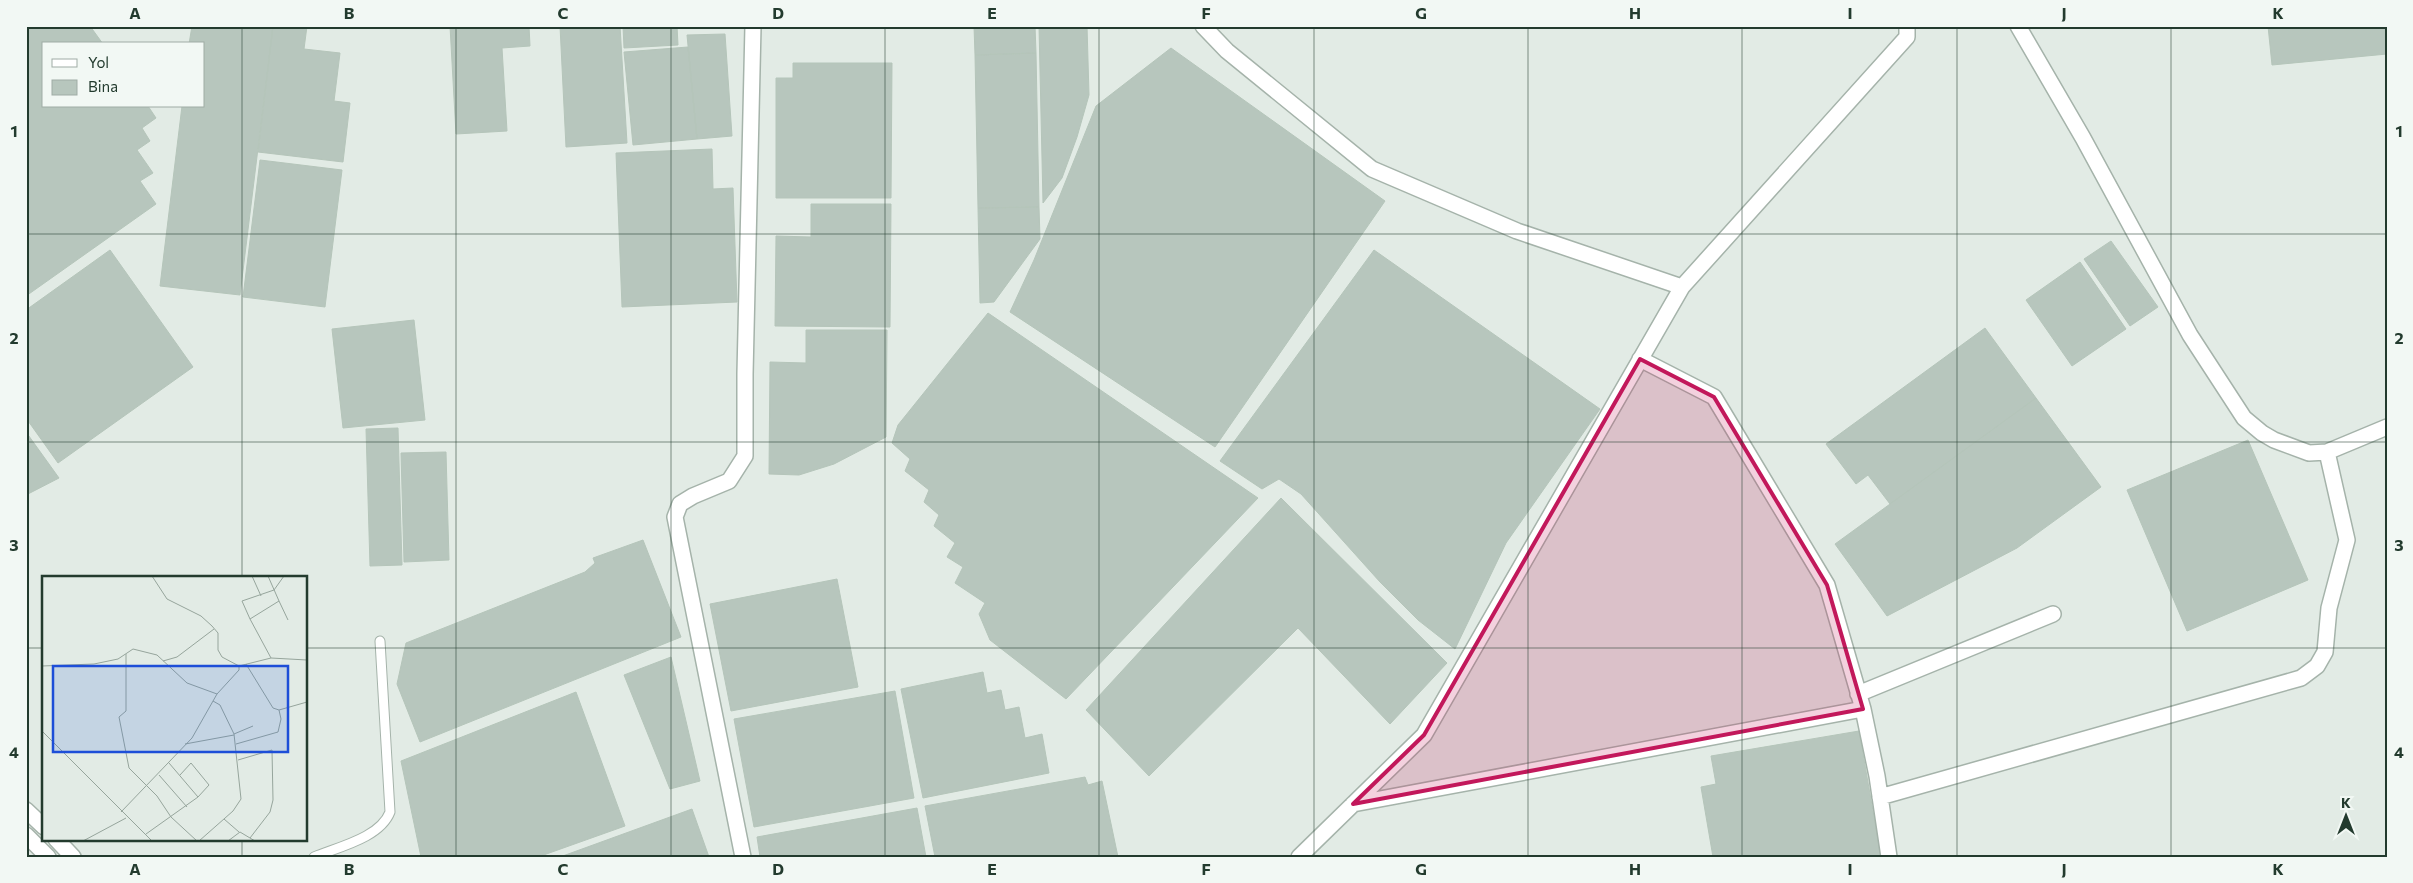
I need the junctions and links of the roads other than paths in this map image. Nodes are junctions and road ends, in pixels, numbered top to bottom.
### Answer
1 (753, 26) edge
2 (1203, 26) edge
3 (1907, 26) edge
4 (2018, 26) edge
5 (1682, 287) junction
6 (1640, 359) junction
7 (2387, 427) edge
8 (2326, 452) junction
9 (2053, 614) dead end
10 (380, 641) dead end
11 (1858, 694) junction
12 (1863, 709) junction
13 (1880, 797) junction
14 (1353, 804) junction
15 (26, 810) edge
16 (42, 825) edge
17 (26, 835) edge
18 (57, 840) edge
19 (48, 857) edge
20 (73, 857) edge
21 (314, 857) edge
22 (743, 857) edge
23 (1299, 857) edge
24 (1888, 857) edge

1 - 22 street
2 - 5 street
3 - 5 street
4 - 8 street
5 - 6 street
6 - 11 street
6 - 14 street
7 - 8 street
8 - 13 street
9 - 11 street
10 - 21 lane
11 - 12 street
12 - 13 street
12 - 14 street
13 - 24 street
14 - 23 street
15 - 16 street
17 - 19 street
18 - 20 street

